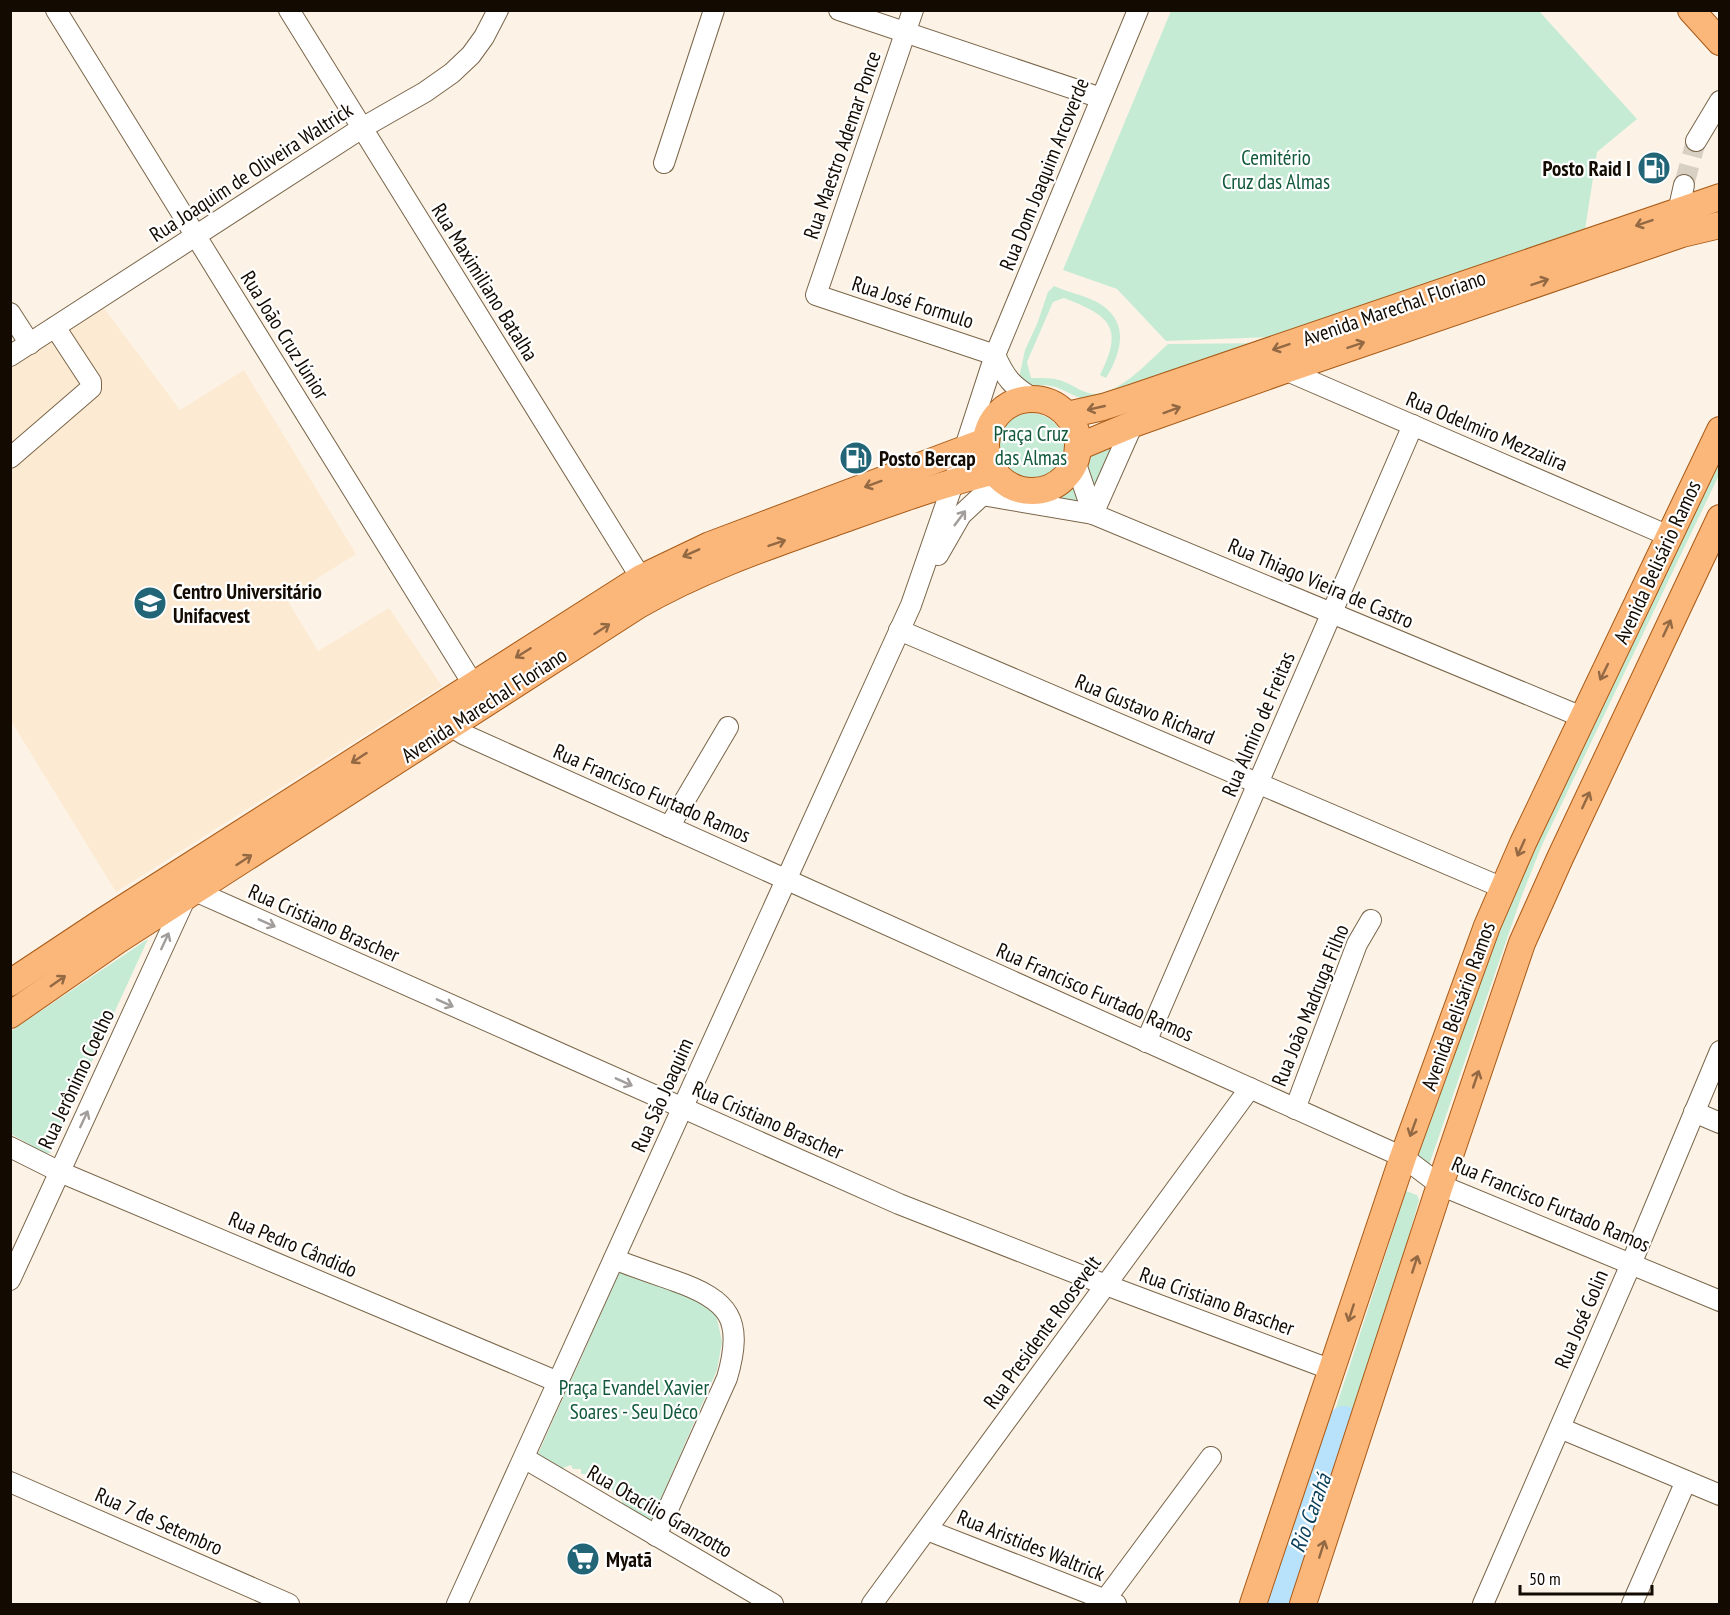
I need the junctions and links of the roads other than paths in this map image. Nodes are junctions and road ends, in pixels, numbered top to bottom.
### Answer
1 (56, 10) edge
2 (289, 10) edge
3 (498, 10) edge
4 (714, 10) edge
5 (839, 10) edge
6 (913, 10) edge
7 (1138, 10) edge
8 (1691, 10) edge
9 (906, 33) junction
10 (1719, 42) edge
11 (1101, 98) junction
12 (1719, 101) edge
13 (362, 128) junction
14 (1696, 141) tunnel mouth
15 (664, 162) dead end
16 (1684, 184) tunnel mouth
17 (1719, 197) edge
18 (1680, 223) junction
19 (1719, 225) edge
20 (196, 236) junction
21 (816, 295) joint
22 (10, 313) edge
23 (55, 327) junction
24 (30, 344) junction
25 (995, 355) junction
26 (10, 356) edge
27 (1285, 370) junction
28 (1034, 399) junction
29 (978, 410) junction
30 (1067, 415) junction
31 (1133, 424) junction
32 (1413, 426) junction
33 (1719, 430) edge
34 (980, 442) junction
35 (1077, 454) junction
36 (10, 458) edge
37 (1002, 478) junction
38 (954, 481) junction
39 (981, 495) junction
40 (1038, 505) junction
41 (1093, 514) junction
42 (1719, 518) edge
43 (1670, 536) junction
44 (641, 578) junction
45 (911, 605) junction
46 (1332, 613) junction
47 (899, 630) junction
48 (473, 684) junction
49 (1582, 717) junction
50 (450, 726) junction
51 (728, 727) dead end
52 (1258, 783) junction
53 (669, 827) junction
54 (786, 880) junction
55 (1503, 888) junction
56 (190, 894) junction
57 (1371, 920) dead end
58 (11, 982) edge
59 (10, 1015) edge
60 (1146, 1042) junction
61 (1719, 1051) edge
62 (1250, 1088) junction
63 (682, 1109) junction
64 (1295, 1109) junction
65 (1694, 1112) junction
66 (1719, 1123) edge
67 (10, 1147) edge
68 (1403, 1157) junction
69 (60, 1172) junction
70 (1440, 1185) junction
71 (614, 1259) junction
72 (1631, 1264) junction
73 (10, 1280) edge
74 (1106, 1285) junction
75 (1719, 1301) edge
76 (1332, 1370) junction
77 (558, 1382) junction
78 (1560, 1428) junction
79 (1211, 1457) dead end
80 (524, 1458) junction
81 (1686, 1481) junction
82 (10, 1482) edge
83 (1719, 1495) edge
84 (927, 1530) junction
85 (656, 1536) junction
86 (1108, 1603) edge
87 (289, 1605) edge
88 (458, 1605) edge
89 (772, 1605) edge
90 (872, 1605) edge
91 (1253, 1605) edge
92 (1303, 1605) edge
93 (1484, 1605) edge
94 (1632, 1605) edge

1 - 20 street, Rua João Cruz Júnior
2 - 13 street, Rua Maximiliano Batalha
3 - 13 street, Rua Joaquim de Oliveira Waltrick
4 - 15 street
5 - 9 street
6 - 9 street, Rua Maestro Ademar Ponce
7 - 11 street, Rua Dom Joaquim Arcoverde
8 - 10 main road
9 - 11 street
9 - 21 street, Rua Maestro Ademar Ponce
11 - 25 street, Rua Dom Joaquim Arcoverde
12 - 14 street
13 - 20 street, Rua Joaquim de Oliveira Waltrick
13 - 44 street, Rua Maximiliano Batalha
16 - 18 street
17 - 18 main road, Avenida Marechal Floriano
18 - 19 main road, Avenida Marechal Floriano
27 -> 18 main road, Avenida Marechal Floriano
18 -> 30 main road, Avenida Marechal Floriano
20 - 23 street, Rua Joaquim de Oliveira Waltrick
20 - 48 street, Rua João Cruz Júnior
21 - 25 street, Rua José Formulo
22 - 24 street
23 - 24 street, Rua Joaquim de Oliveira Waltrick
23 - 36 street
24 - 26 street, Rua Joaquim de Oliveira Waltrick
25 - 28 street
25 - 29 street, Rua Dom Joaquim Arcoverde
31 -> 27 main road, Avenida Marechal Floriano
27 - 32 street, Rua Odelmiro Mezzalira
28 - 30 main road
28 - 34 main road
29 - 34 street, Rua Dom Joaquim Arcoverde
29 - 34 street
30 - 35 main road
31 - 35 main road, Avenida Marechal Floriano
31 - 41 street
32 - 43 street, Rua Odelmiro Mezzalira
32 - 46 street, Rua Almiro de Freitas
33 - 43 main road, Avenida Belisário Ramos
34 - 37 main road
34 - 38 street, Rua Dom Joaquim Arcoverde
34 -> 44 main road, Avenida Marechal Floriano
35 - 37 main road
35 - 41 street
37 - 38 main road, Avenida Marechal Floriano
37 - 39 street, Rua São Joaquim
37 - 40 street, Rua Thiago Vieira de Castro
38 - 45 street, Rua São Joaquim
50 -> 38 main road, Avenida Marechal Floriano
39 - 40 street, Rua Thiago Vieira de Castro
45 -> 39 street, Rua São Joaquim
40 - 41 street, Rua Thiago Vieira de Castro
41 - 46 street, Rua Thiago Vieira de Castro
70 -> 42 main road, Avenida Belisário Ramos
43 -> 49 main road, Avenida Belisário Ramos
44 -> 48 main road, Avenida Marechal Floriano
45 - 47 street, Rua São Joaquim
46 - 49 street, Rua Thiago Vieira de Castro
46 - 52 street, Rua Almiro de Freitas
47 - 52 street, Rua Gustavo Richard
47 - 54 street, Rua São Joaquim
48 -> 58 main road, Avenida Marechal Floriano
49 -> 55 main road, Avenida Belisário Ramos
50 - 53 street, Rua Francisco Furtado Ramos
56 -> 50 main road, Avenida Marechal Floriano
51 - 53 street
52 - 55 street, Rua Gustavo Richard
52 - 60 street, Rua Almiro de Freitas
53 - 54 street, Rua Francisco Furtado Ramos
54 - 60 street, Rua Francisco Furtado Ramos
54 - 63 street, Rua São Joaquim
55 -> 68 main road, Avenida Belisário Ramos
59 -> 56 main road, Avenida Marechal Floriano
56 -> 63 street, Rua Cristiano Brascher
69 -> 56 street, Rua Jerônimo Coelho
57 - 64 street, Rua João Madruga Filho
60 - 62 street, Rua Francisco Furtado Ramos
61 - 65 street, Rua José Golin
62 - 64 street, Rua Francisco Furtado Ramos
62 - 74 street, Rua Presidente Roosevelt
63 - 71 street, Rua São Joaquim
63 - 74 street, Rua Cristiano Brascher
64 - 68 street, Rua Francisco Furtado Ramos
65 - 66 street
65 - 72 street, Rua José Golin
67 - 69 street, Rua Pedro Cândido
68 - 70 street, Rua Francisco Furtado Ramos
68 -> 76 main road, Avenida Belisário Ramos
69 - 73 street, Rua Jerônimo Coelho
69 - 77 street, Rua Pedro Cândido
70 - 72 street, Rua Francisco Furtado Ramos
92 -> 70 main road, Avenida Belisário Ramos
71 - 77 street, Rua São Joaquim
71 - 85 street
72 - 75 street, Rua Francisco Furtado Ramos
72 - 78 street, Rua José Golin
74 - 76 street, Rua Cristiano Brascher
74 - 84 street, Rua Presidente Roosevelt
76 - 91 main road, Avenida Belisário Ramos
77 - 80 street, Rua São Joaquim
78 - 81 street
78 - 93 street, Rua José Golin
79 - 86 street
80 - 85 street, Rua Otacílio Granzotto
80 - 88 street, Rua São Joaquim
81 - 83 street
81 - 94 street
82 - 87 street, Rua 7 de Setembro
84 - 86 street, Rua Aristides Waltrick
84 - 90 street, Rua Presidente Roosevelt
85 - 89 street, Rua Otacílio Granzotto

